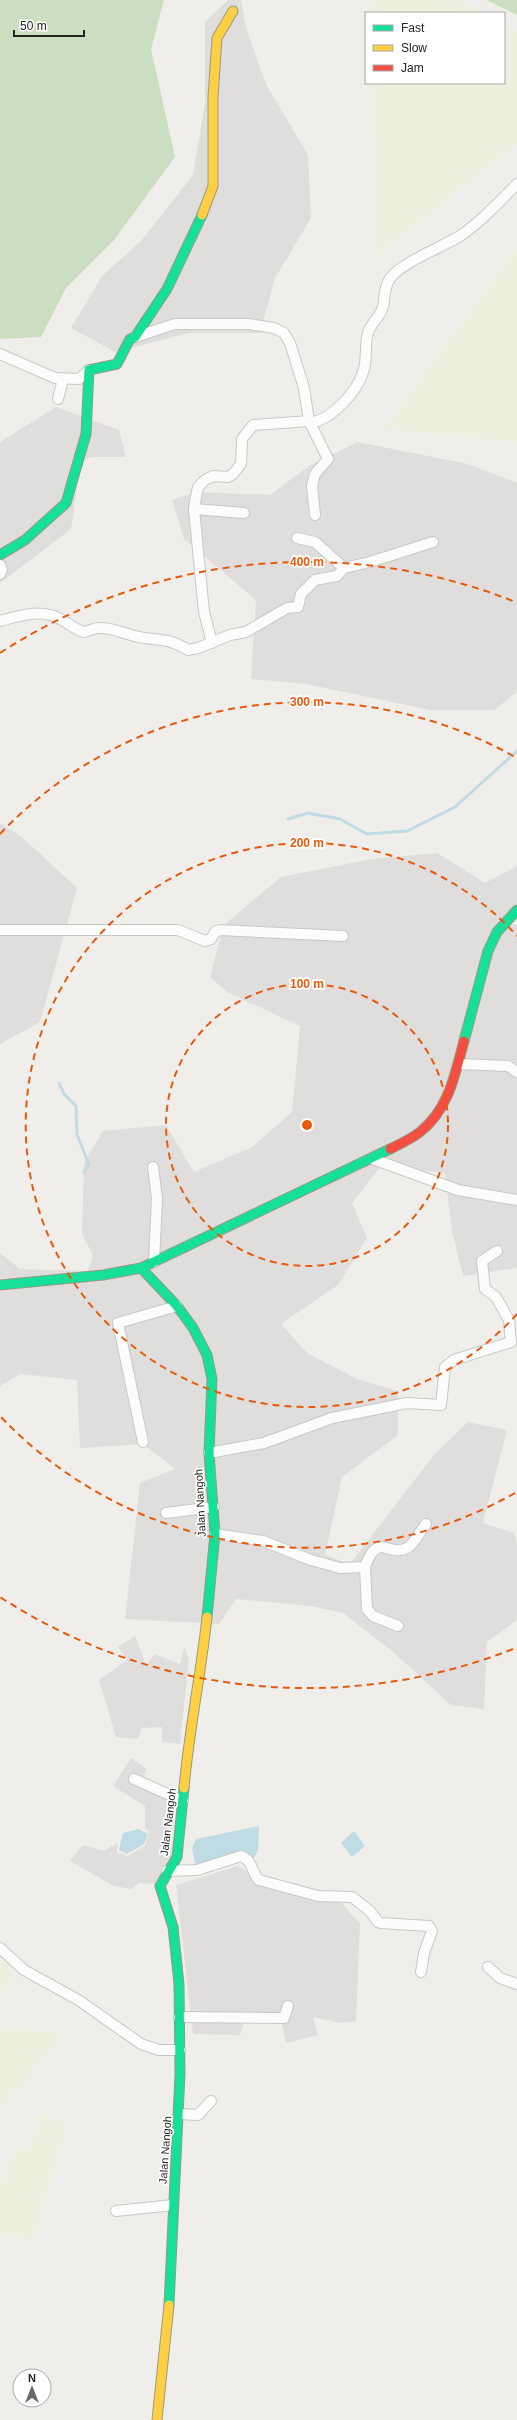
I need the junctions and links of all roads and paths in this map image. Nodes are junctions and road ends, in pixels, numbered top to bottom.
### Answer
1 (233, 11) dead end
2 (517, 184) edge
3 (135, 337) junction
4 (0, 354) edge
5 (89, 370) junction
6 (63, 379) junction
7 (58, 399) dead end
8 (309, 422) junction
9 (194, 509) junction
10 (244, 513) dead end
11 (315, 515) dead end
12 (297, 538) dead end
13 (433, 542) dead end
14 (0, 555) edge
15 (0, 565) edge
16 (344, 568) junction
17 (0, 574) edge
18 (0, 621) edge
19 (212, 643) junction
20 (517, 910) edge
21 (0, 930) edge
22 (343, 936) dead end
23 (459, 1064) junction
24 (516, 1068) edge
25 (372, 1159) junction
26 (153, 1167) dead end
27 (517, 1200) edge
28 (496, 1251) dead end
29 (154, 1262) junction
30 (141, 1268) junction
31 (0, 1285) edge
32 (177, 1306) junction
33 (143, 1442) dead end
34 (209, 1453) junction
35 (214, 1507) junction
36 (166, 1513) dead end
37 (426, 1524) dead end
38 (215, 1534) junction
39 (365, 1567) junction
40 (398, 1626) dead end
41 (134, 1779) dead end
42 (183, 1801) junction
43 (167, 1871) junction
44 (0, 1948) edge
45 (488, 1967) dead end
46 (421, 1972) dead end
47 (517, 1984) edge
48 (288, 2006) dead end
49 (179, 2017) junction
50 (180, 2050) junction
51 (211, 2101) dead end
52 (180, 2114) junction
53 (173, 2205) junction
54 (116, 2211) dead end
55 (157, 2420) edge

1 - 3 street
2 - 8 street
3 - 5 street
3 - 8 street
4 - 6 street
5 - 6 street
5 - 14 street
6 - 7 street
8 - 9 street
8 - 11 street
9 - 10 street
9 - 19 street
12 - 16 street
13 - 16 street
15 - 17 street
16 - 19 street
18 - 19 street
20 - 23 street
21 - 22 street
23 - 24 street
23 - 25 street
25 - 27 street
25 - 29 street
26 - 29 street
28 - 34 street
29 - 30 street
30 - 31 street
30 - 32 street, Jalan Nangoh
32 - 33 street
32 - 34 street, Jalan Nangoh
34 - 35 street, Jalan Nangoh
35 - 36 street
35 - 38 street, Jalan Nangoh
37 - 39 street
38 - 39 street
38 - 42 street, Jalan Nangoh
39 - 40 street
41 - 42 street
42 - 43 street, Jalan Nangoh
43 - 46 street
43 - 49 street, Jalan Nangoh
44 - 50 street
45 - 47 street
48 - 49 street
49 - 50 street, Jalan Nangoh
50 - 52 street, Jalan Nangoh
51 - 52 street
52 - 53 street, Jalan Nangoh
53 - 54 street
53 - 55 street, Jalan Nangoh

